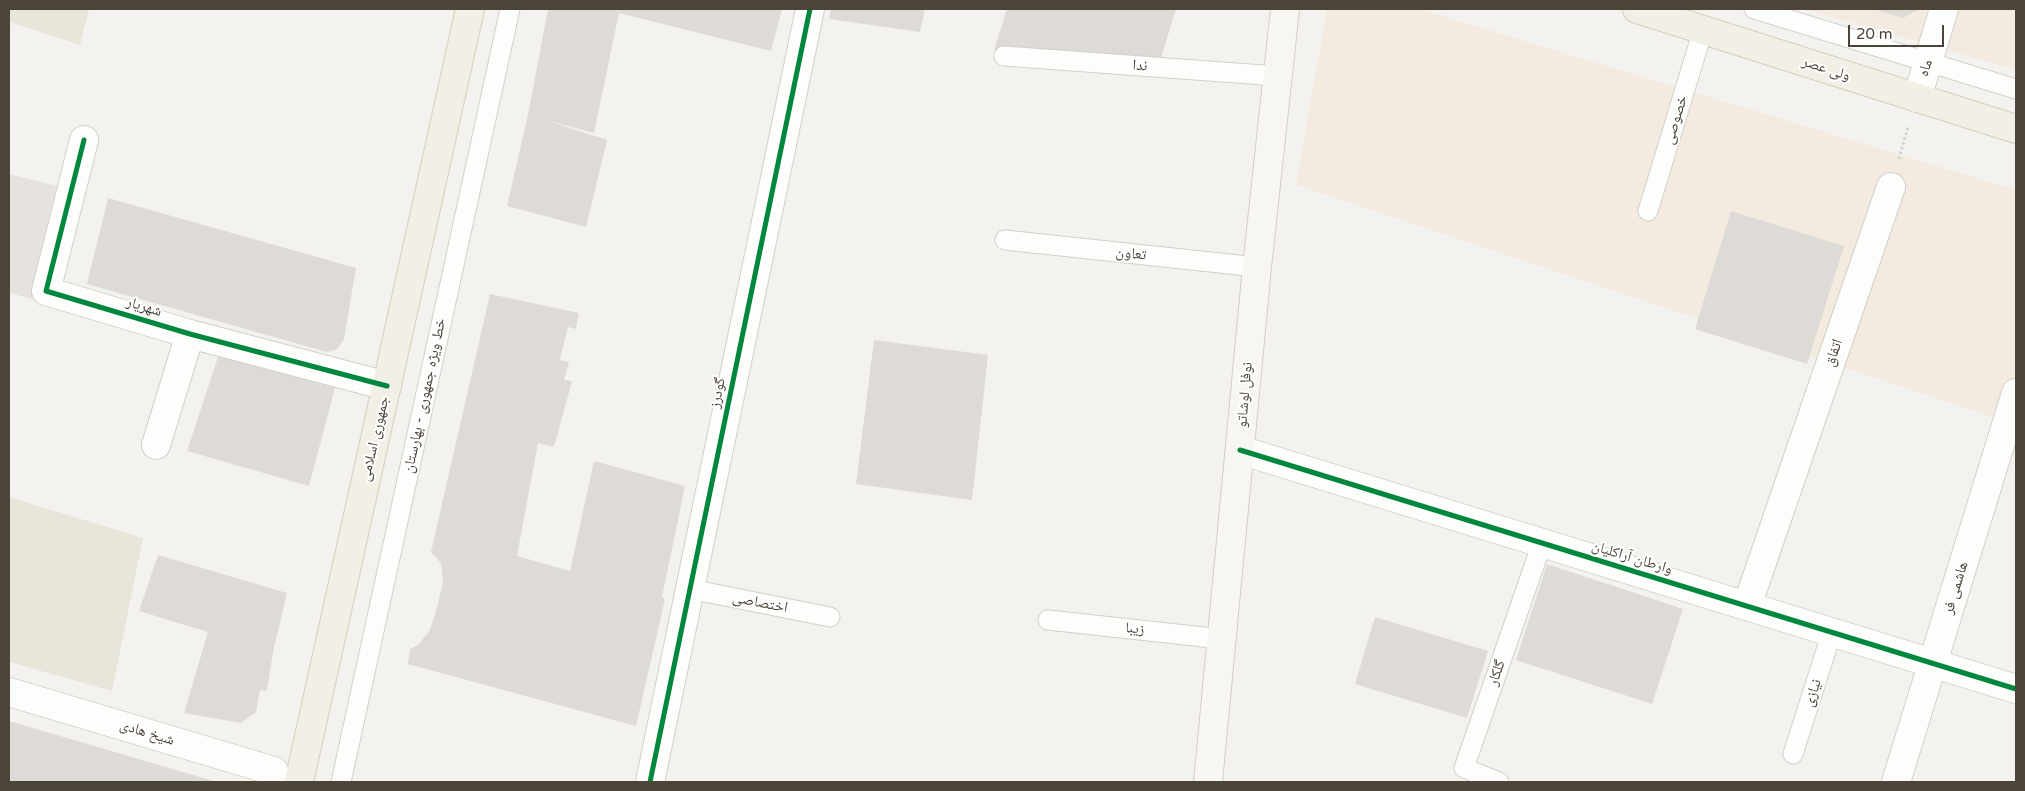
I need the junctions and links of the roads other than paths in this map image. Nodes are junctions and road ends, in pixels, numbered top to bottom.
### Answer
1 (470, 9) edge
2 (510, 9) edge
3 (810, 9) edge
4 (1285, 9) edge
5 (1637, 9) edge
6 (1754, 9) edge
7 (1944, 9) edge
8 (1704, 30) junction
9 (1004, 56) dead end
10 (1928, 62) junction
11 (1277, 76) junction
12 (2016, 89) edge
13 (1917, 98) junction
14 (2016, 129) edge
15 (84, 140) dead end
16 (1891, 187) road end
17 (1648, 211) dead end
18 (1005, 240) dead end
19 (1257, 267) junction
20 (190, 334) junction
21 (387, 386) junction
22 (2016, 393) edge
23 (156, 445) dead end
24 (1240, 450) junction
25 (1542, 543) junction
26 (690, 589) junction
27 (1748, 606) junction
28 (830, 617) dead end
29 (1048, 620) dead end
30 (1832, 632) junction
31 (1222, 639) junction
32 (1933, 663) junction
33 (2016, 689) edge
34 (9, 692) edge
35 (1793, 754) dead end
36 (298, 781) edge
37 (341, 782) edge
38 (650, 782) edge
39 (1208, 782) edge
40 (1499, 782) edge
41 (1896, 782) edge

1 - 21 main road, جمهوری اسلامی
2 - 37 lane, خط ویژه جمهوری - بهارستان
3 - 26 street, گودرز
4 - 11 main road, نوفل لوشاتو
5 - 8 main road, ولی عصر
6 - 10 lane
7 - 10 street, ماه
8 - 13 main road, ولی عصر
8 - 17 lane, خصوصی
9 - 11 lane, ندا
10 - 12 lane
10 - 13 street, ماه
11 - 19 main road, نوفل لوشاتو
13 - 14 main road, ولی عصر
15 - 20 street, شهریار
16 - 27 street, اتفاق
18 - 19 lane, تعاون
19 - 24 main road, نوفل لوشاتو
20 - 21 street, شهریار
20 - 23 street
21 - 36 main road, جمهوری اسلامی
22 - 32 street, هاشمی فر
24 - 25 street, وارطان آراکلیان
24 - 31 main road, نوفل لوشاتو
25 - 27 street, وارطان آراکلیان
25 - 40 lane, گلکار
26 - 28 lane, اختصاصی
26 - 38 street, گودرز
27 - 30 street, وارطان آراکلیان
29 - 31 lane, زیبا
30 - 32 street, وارطان آراکلیان
30 - 35 lane, نیازی
31 - 39 main road, نوفل لوشاتو
32 - 33 street, وارطان آراکلیان
32 - 41 street, هاشمی فر
34 - 36 street, شیخ هادی

